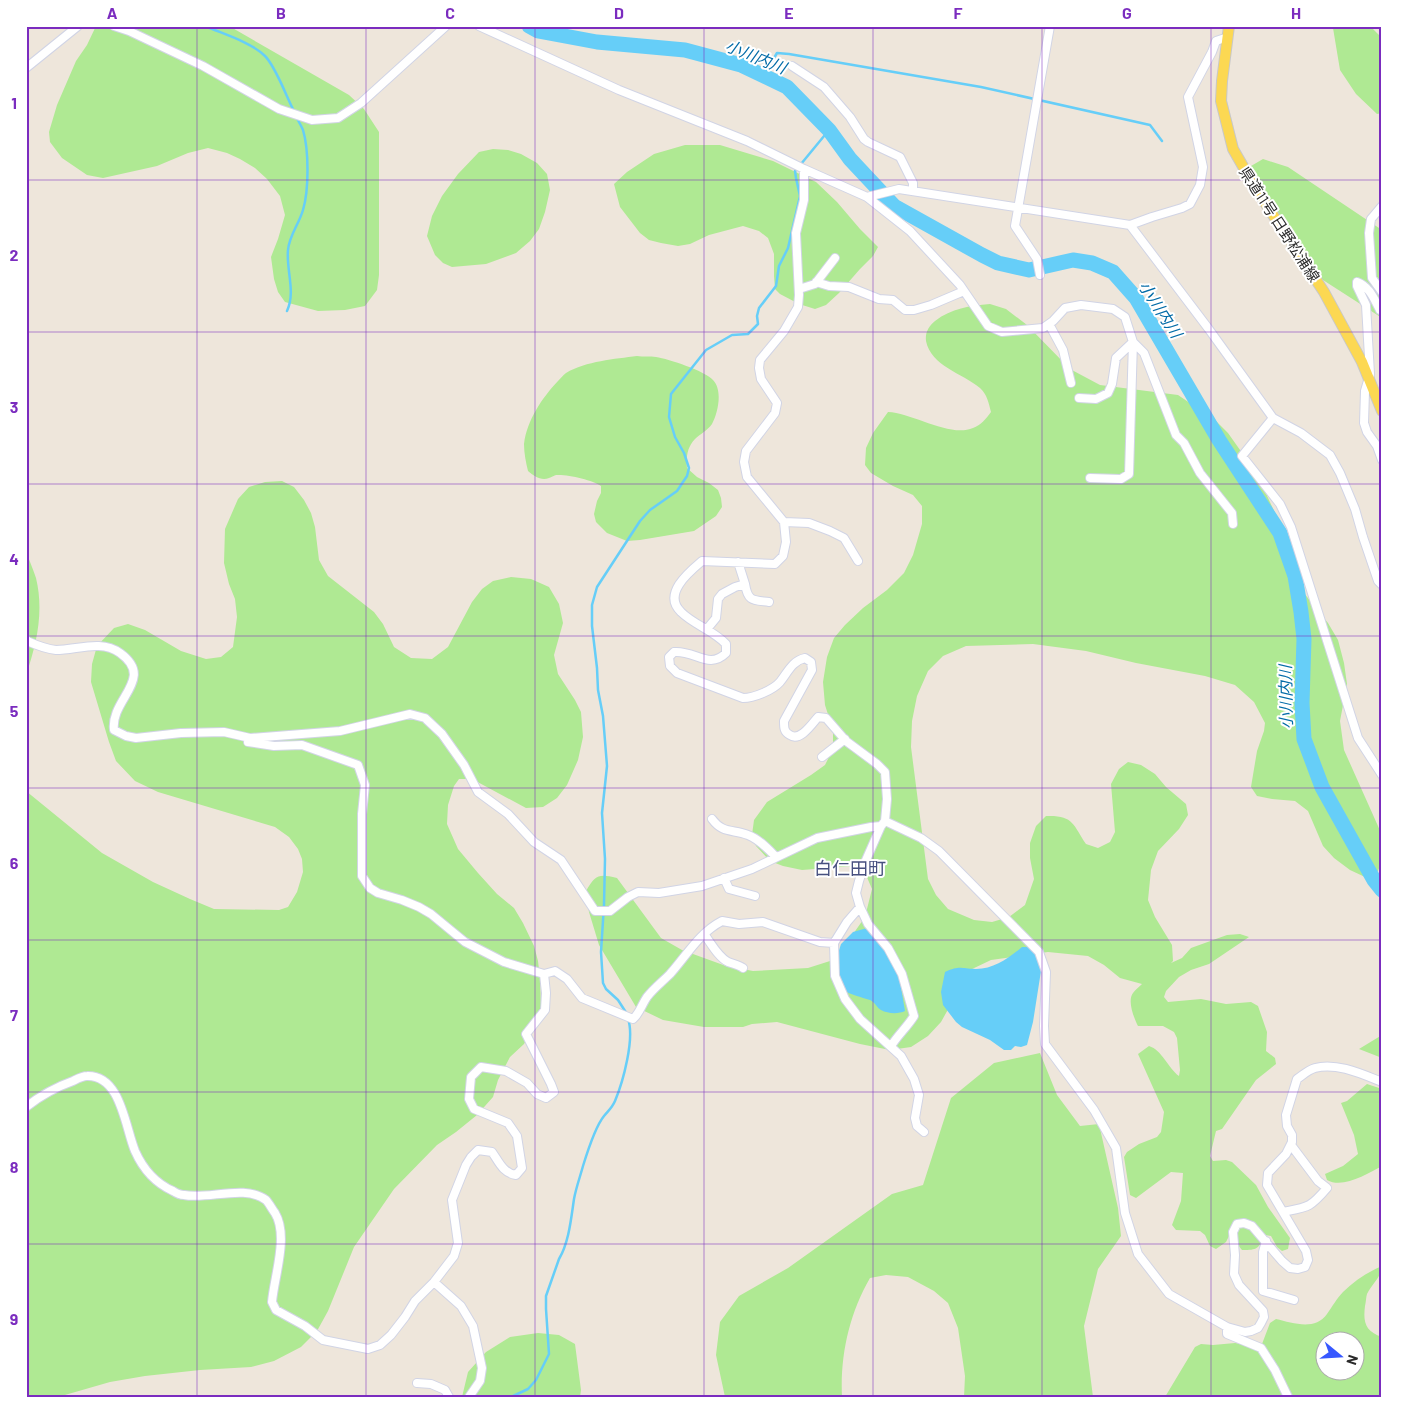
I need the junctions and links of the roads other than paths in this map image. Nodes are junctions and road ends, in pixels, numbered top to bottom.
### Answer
1 (78, 26) edge
2 (114, 26) edge
3 (446, 26) edge
4 (480, 26) edge
5 (1050, 26) edge
6 (1228, 32) edge
7 (792, 66) dead end
8 (26, 68) edge
9 (804, 169) junction
10 (913, 191) junction
11 (867, 196) junction
12 (1382, 206) edge
13 (1018, 208) junction
14 (1130, 226) junction
15 (835, 258) dead end
16 (1040, 275) dead end
17 (816, 282) junction
18 (799, 289) junction
19 (964, 291) junction
20 (1382, 292) edge
21 (1382, 311) edge
22 (1049, 324) junction
23 (1133, 342) junction
24 (1369, 379) junction
25 (1071, 383) dead end
26 (1079, 398) dead end
27 (1382, 411) edge
28 (1273, 418) junction
29 (1382, 460) edge
30 (1090, 478) dead end
31 (784, 522) junction
32 (1233, 524) dead end
33 (858, 561) dead end
34 (738, 562) junction
35 (745, 584) junction
36 (1382, 585) edge
37 (769, 602) dead end
38 (707, 629) junction
39 (26, 638) edge
40 (224, 732) junction
41 (845, 739) junction
42 (822, 757) dead end
43 (1382, 775) edge
44 (712, 819) dead end
45 (883, 823) junction
46 (776, 857) junction
47 (724, 878) junction
48 (756, 896) dead end
49 (860, 907) junction
50 (704, 934) junction
51 (834, 943) junction
52 (744, 968) dead end
53 (544, 974) junction
54 (891, 1046) junction
55 (1382, 1082) edge
56 (26, 1107) edge
57 (924, 1132) dead end
58 (1291, 1145) junction
59 (1283, 1212) junction
60 (1266, 1241) junction
61 (434, 1282) junction
62 (1294, 1300) dead end
63 (1227, 1327) junction
64 (417, 1383) dead end
65 (449, 1397) edge
66 (469, 1397) edge
67 (1288, 1397) edge

1 - 8 street
2 - 3 street
4 - 9 street
5 - 13 street
6 - 14 street
6 - 24 main road, 県道11号 日野松浦線
7 - 10 street
9 - 11 street
9 - 18 street
10 - 11 street
10 - 13 street
11 - 19 street
12 - 20 street
13 - 14 street
13 - 16 street
14 - 28 street
15 - 17 street
17 - 18 street
17 - 19 street
18 - 31 street
19 - 22 street
21 - 24 street
22 - 23 street
22 - 25 street
23 - 26 street
23 - 30 street
23 - 32 street
24 - 27 main road, 県道11号 日野松浦線
24 - 29 street
28 - 36 street
28 - 43 street
31 - 33 street
31 - 34 street
34 - 35 street
34 - 38 street
35 - 37 street
35 - 38 street
38 - 41 street
39 - 40 street
40 - 47 street
40 - 53 street
41 - 42 street
41 - 45 street
44 - 46 street
45 - 46 street
45 - 49 street
45 - 63 street
46 - 47 street
47 - 48 street
49 - 51 street
49 - 54 street
50 - 51 street
50 - 52 street
50 - 53 street
51 - 54 street
53 - 61 street
54 - 57 street
55 - 58 street
56 - 61 street
58 - 59 street
58 - 59 street
59 - 60 street
60 - 62 street
60 - 63 street
61 - 66 street
63 - 67 street
64 - 65 street

